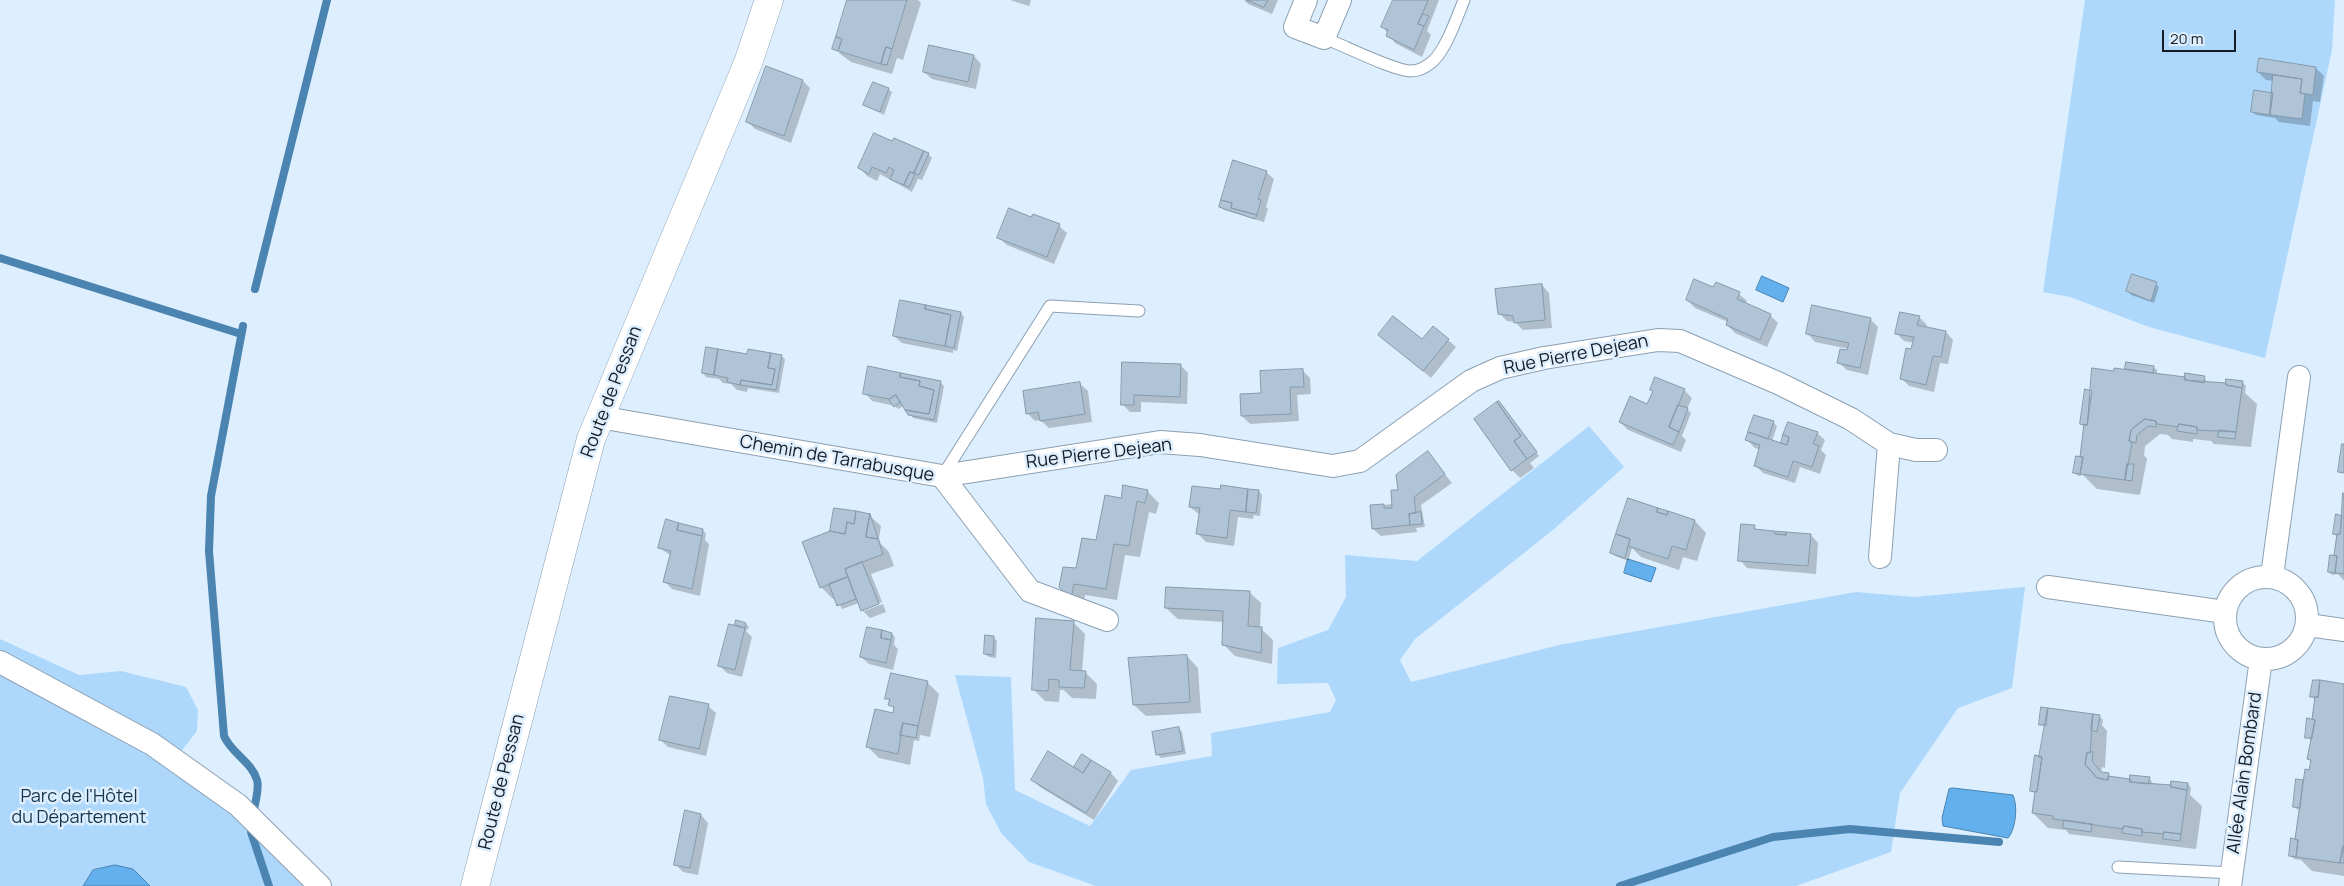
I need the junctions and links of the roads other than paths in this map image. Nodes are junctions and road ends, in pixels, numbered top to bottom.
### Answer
1 (769, 0) edge
2 (1306, 0) edge
3 (1340, 0) edge
4 (1464, 0) edge
5 (1324, 38) junction
6 (1139, 311) dead end
7 (2299, 377) dead end
8 (598, 417) junction
9 (1889, 444) junction
10 (1936, 450) dead end
11 (942, 476) junction
12 (1880, 557) dead end
13 (2272, 576) junction
14 (2048, 587) dead end
15 (2225, 612) junction
16 (1107, 620) dead end
17 (2308, 625) junction
18 (2344, 630) edge
19 (2261, 659) junction
20 (0, 662) edge
21 (2118, 867) dead end
22 (2231, 880) edge
23 (320, 886) edge
24 (476, 886) edge

1 - 8 main road, Route de Pessan
2 - 5 street
3 - 5 street
4 - 5 lane
6 - 11 lane
7 - 13 street
8 - 11 street, Chemin de Tarrabusque
8 - 24 main road, Route de Pessan
9 - 10 street, Rue Pierre Dejean
9 - 11 street, Rue Pierre Dejean
9 - 12 street
11 - 16 street, Chemin de Tarrabusque
13 - 15 street
13 - 17 street
14 - 15 street
15 - 19 street
17 - 18 street
17 - 19 street
19 - 22 street, Allée Alain Bombard
20 - 23 street
21 - 22 lane

